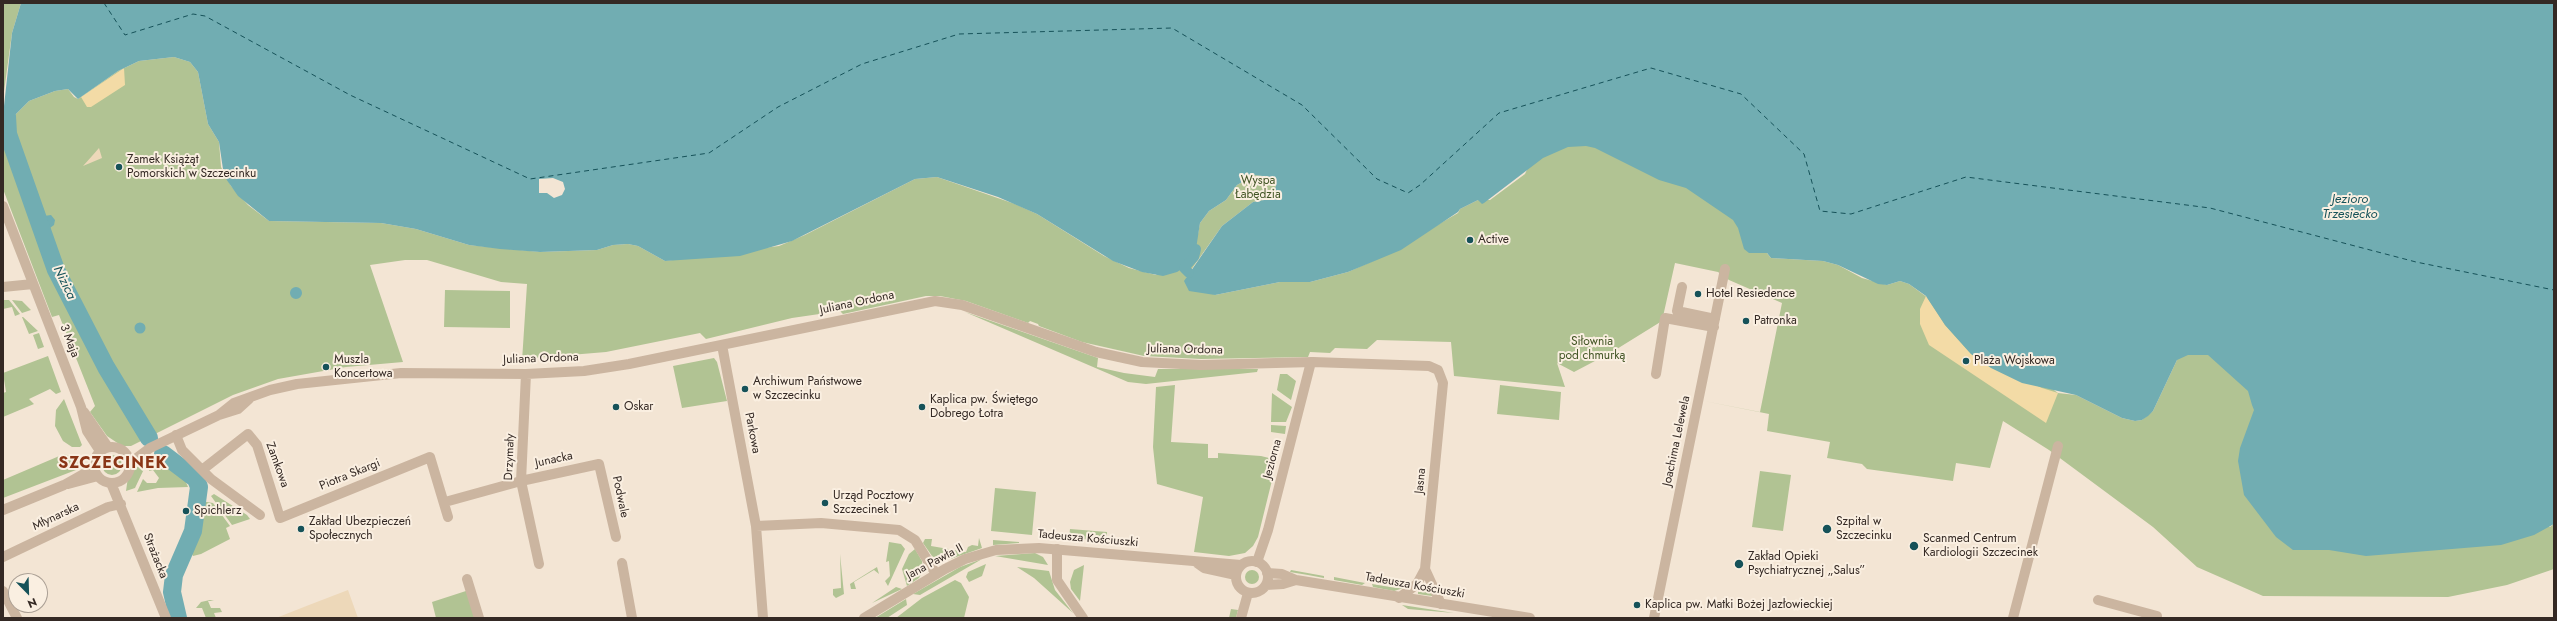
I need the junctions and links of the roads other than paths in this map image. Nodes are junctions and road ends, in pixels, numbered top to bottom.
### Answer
1 (3, 206) edge
2 (1725, 269) dead end
3 (33, 284) junction
4 (1682, 287) dead end
5 (3, 288) edge
6 (1714, 323) junction
7 (722, 345) junction
8 (1311, 362) junction
9 (526, 374) junction
10 (1656, 374) dead end
11 (1442, 396) joint
12 (176, 435) junction
13 (2058, 446) dead end
14 (150, 448) junction
15 (104, 449) junction
16 (125, 453) junction
17 (130, 463) junction
18 (599, 464) joint
19 (202, 470) junction
20 (96, 472) junction
21 (521, 481) junction
22 (116, 482) junction
23 (445, 502) junction
24 (121, 504) junction
25 (3, 510) edge
26 (260, 515) dead end
27 (448, 517) dead end
28 (280, 518) joint
29 (756, 526) junction
30 (616, 537) dead end
31 (1024, 548) joint
32 (1057, 549) junction
33 (3, 557) edge
34 (1257, 562) junction
35 (622, 563) dead end
36 (1197, 563) junction
37 (539, 564) dead end
38 (1241, 565) junction
39 (1426, 569) junction
40 (936, 574) junction
41 (1267, 574) junction
42 (1236, 576) junction
43 (467, 579) dead end
44 (1296, 580) junction
45 (1266, 585) junction
46 (3, 591) edge
47 (1248, 593) junction
48 (1399, 598) junction
49 (2098, 600) dead end
50 (1441, 604) junction
51 (2127, 613) edge
52 (2158, 616) dead end
53 (17, 618) edge
54 (166, 618) edge
55 (479, 618) edge
56 (632, 618) edge
57 (763, 618) edge
58 (864, 618) edge
59 (1083, 618) edge
60 (1241, 618) edge
61 (1530, 618) edge
62 (1654, 618) edge
63 (2013, 618) edge

1 - 3 street, 3 Maja
2 - 6 street, Joachima Lelewela
3 - 5 street
3 - 15 street, 3 Maja
4 - 6 street
6 - 10 street
6 - 62 street, Joachima Lelewela
7 - 8 street, Juliana Ordona
7 - 9 street, Juliana Ordona
7 - 29 street, Parkowa
8 - 11 street, Juliana Ordona
8 - 34 street, Jeziorna
9 - 12 street, Juliana Ordona
9 - 21 street, Drzymały
11 - 39 street, Jasna
12 - 14 street, Juliana Ordona
12 - 19 street
13 - 63 street
14 - 16 street
14 - 17 street
15 - 16 street
15 - 20 street
16 - 17 street
17 - 22 street
18 - 21 street, Junacka
18 - 30 street, Podwale
19 - 26 street
19 - 28 street, Zamkowa
20 - 22 street
20 - 25 street
21 - 23 street, Junacka
21 - 37 street, Drzymały
22 - 24 street, Strażacka
23 - 27 street
23 - 28 street, Piotra Skargi
24 - 33 street, Młynarska
24 - 54 street, Strażacka
29 - 40 street
29 - 57 street, Parkowa
31 - 32 street, Tadeusza Kościuszki
31 - 40 street, Jana Pawła II
32 - 36 street, Tadeusza Kościuszki
32 - 59 street
34 - 38 street
34 - 41 street
35 - 56 street
36 - 38 street, Tadeusza Kościuszki
36 - 42 street, Tadeusza Kościuszki
38 - 42 street
39 - 48 street, Jasna
39 - 50 street, Jasna
40 - 58 street, Jana Pawła II
41 - 44 street, Tadeusza Kościuszki
41 - 45 street
42 - 47 street
43 - 55 street
44 - 45 street, Tadeusza Kościuszki
44 - 48 street, Tadeusza Kościuszki
45 - 47 street
46 - 53 street
47 - 60 street
48 - 50 street, Tadeusza Kościuszki
49 - 51 street
50 - 61 street, Tadeusza Kościuszki
51 - 52 street

